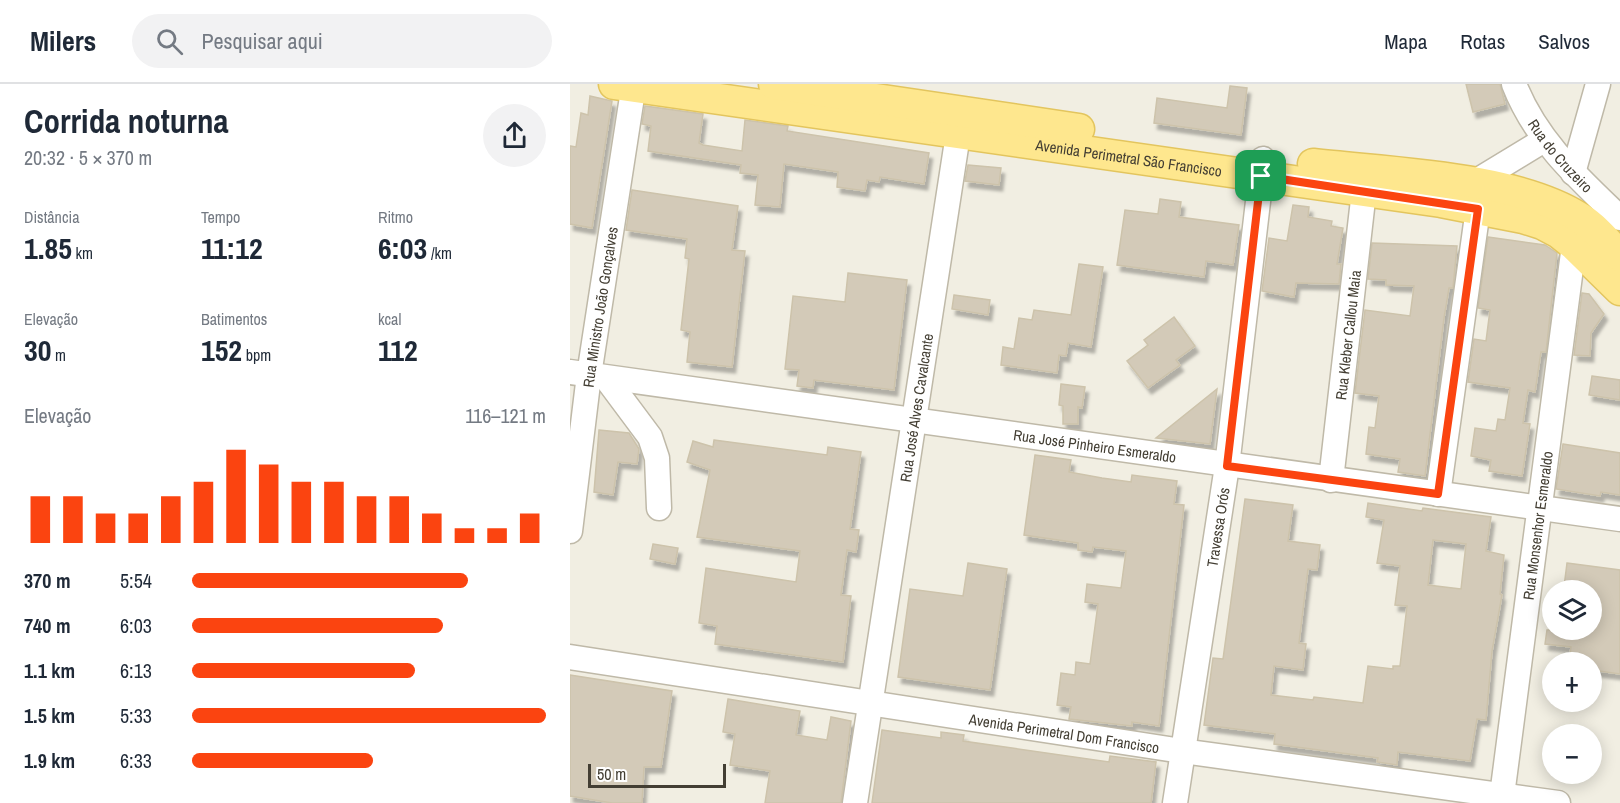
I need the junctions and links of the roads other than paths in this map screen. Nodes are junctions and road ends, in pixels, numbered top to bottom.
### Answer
1 (774, 84) edge
2 (1514, 84) edge
3 (1598, 84) edge
4 (627, 85) edge
5 (960, 121) junction
6 (1544, 140) junction
7 (1262, 167) junction
8 (1573, 173) junction
9 (1364, 191) junction
10 (1477, 196) junction
11 (1620, 218) edge
12 (1574, 245) junction
13 (1620, 256) edge
14 (1620, 290) edge
15 (588, 375) edge
16 (913, 420) junction
17 (1227, 466) junction
18 (1331, 480) junction
19 (572, 494) edge
20 (1438, 494) junction
21 (659, 508) dead end
22 (1539, 508) junction
23 (1620, 519) edge
24 (570, 531) edge
25 (570, 657) edge
26 (870, 703) junction
27 (1182, 751) junction
28 (1502, 799) edge
29 (855, 803) edge
30 (1175, 803) edge
31 (1558, 803) edge

1 - 5 main road, Avenida Perimetral São Francisco
2 - 6 street, Rua do Cruzeiro
3 - 8 street
4 - 5 main road, Avenida Perimetral São Francisco
4 - 15 street, Rua Ministro João Gonçalves
5 - 7 main road, Avenida Perimetral São Francisco
5 - 16 street, Rua José Alves Cavalcante
6 - 8 street, Rua do Cruzeiro
6 - 10 street
7 - 9 main road, Avenida Perimetral São Francisco
7 - 10 main road, Avenida Perimetral São Francisco
7 - 17 street, Travessa Orós
8 - 11 street, Rua do Cruzeiro
9 - 10 main road, Avenida Perimetral São Francisco
9 - 18 street, Rua Kleber Callou Maia
10 - 12 main road, Avenida Perimetral São Francisco
10 - 13 main road, Avenida Perimetral São Francisco
10 - 20 street
12 - 14 main road, Avenida Perimetral São Francisco
12 - 22 street, Rua Monsenhor Esmeraldo
15 - 16 street, Rua José Pinheiro Esmeraldo
15 - 19 street, Rua Ministro João Gonçalves
15 - 21 street
16 - 17 street, Rua José Pinheiro Esmeraldo
16 - 26 street, Rua José Alves Cavalcante
17 - 18 street, Rua José Pinheiro Esmeraldo
17 - 27 street, Travessa Orós
18 - 20 street, Rua José Pinheiro Esmeraldo
19 - 24 street, Rua Ministro João Gonçalves
20 - 22 street, Rua José Pinheiro Esmeraldo
22 - 23 street, Rua José Pinheiro Esmeraldo
22 - 28 street, Rua Monsenhor Esmeraldo
25 - 26 street, Avenida Perimetral Dom Francisco
26 - 27 street, Avenida Perimetral Dom Francisco
26 - 29 street, Rua José Alves Cavalcante
27 - 28 street, Avenida Perimetral Dom Francisco
27 - 30 street, Travessa Orós
28 - 31 street, Avenida Perimetral Dom Francisco

